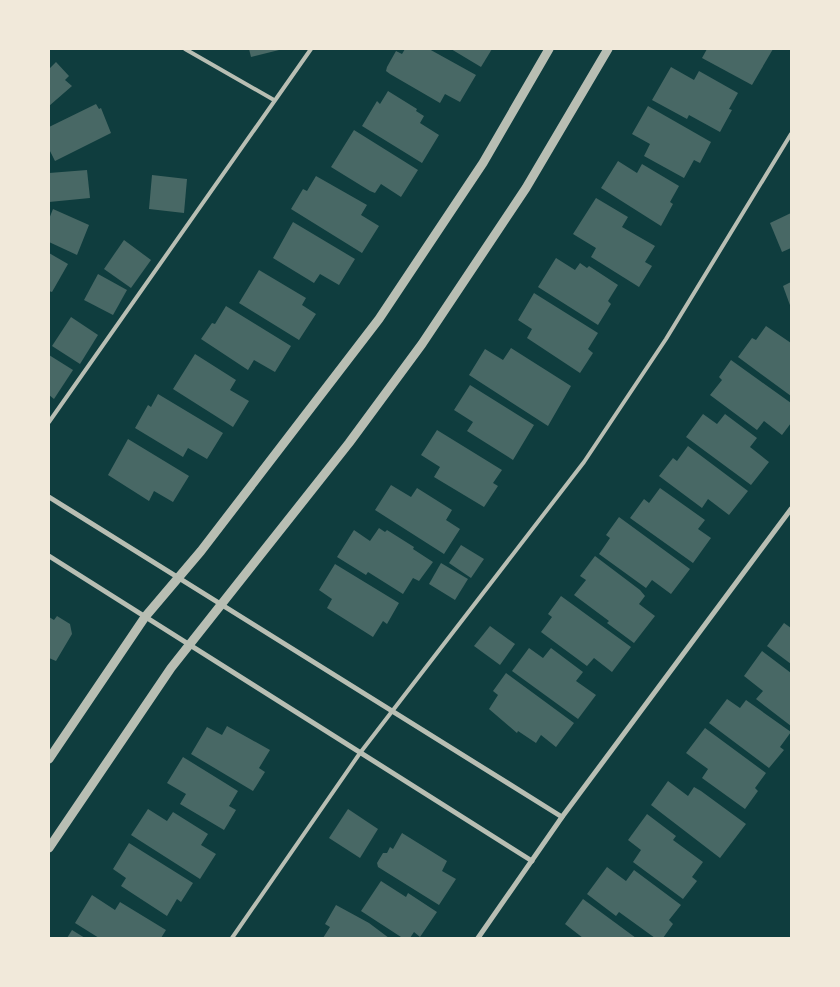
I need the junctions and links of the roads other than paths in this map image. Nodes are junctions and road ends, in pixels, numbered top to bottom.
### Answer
1 (185, 49) edge
2 (312, 49) edge
3 (549, 49) edge
4 (608, 49) edge
5 (274, 100) junction
6 (791, 134) edge
7 (49, 422) edge
8 (49, 497) edge
9 (791, 510) edge
10 (49, 556) edge
11 (178, 578) junction
12 (221, 604) junction
13 (145, 617) junction
14 (190, 645) junction
15 (394, 710) junction
16 (360, 753) junction
17 (49, 759) edge
18 (562, 816) junction
19 (49, 848) edge
20 (532, 861) junction
21 (232, 938) edge
22 (478, 938) edge

1 - 5 lane
2 - 5 lane
3 - 11 street
4 - 12 street
5 - 7 lane
6 - 15 lane
8 - 11 street
9 - 18 street
10 - 13 street
11 - 12 street
11 - 13 street
12 - 14 street
12 - 15 street
13 - 14 street
13 - 17 street
14 - 16 street
14 - 19 street
15 - 16 lane
15 - 18 street
16 - 20 street
16 - 21 lane
18 - 20 street
20 - 22 street

